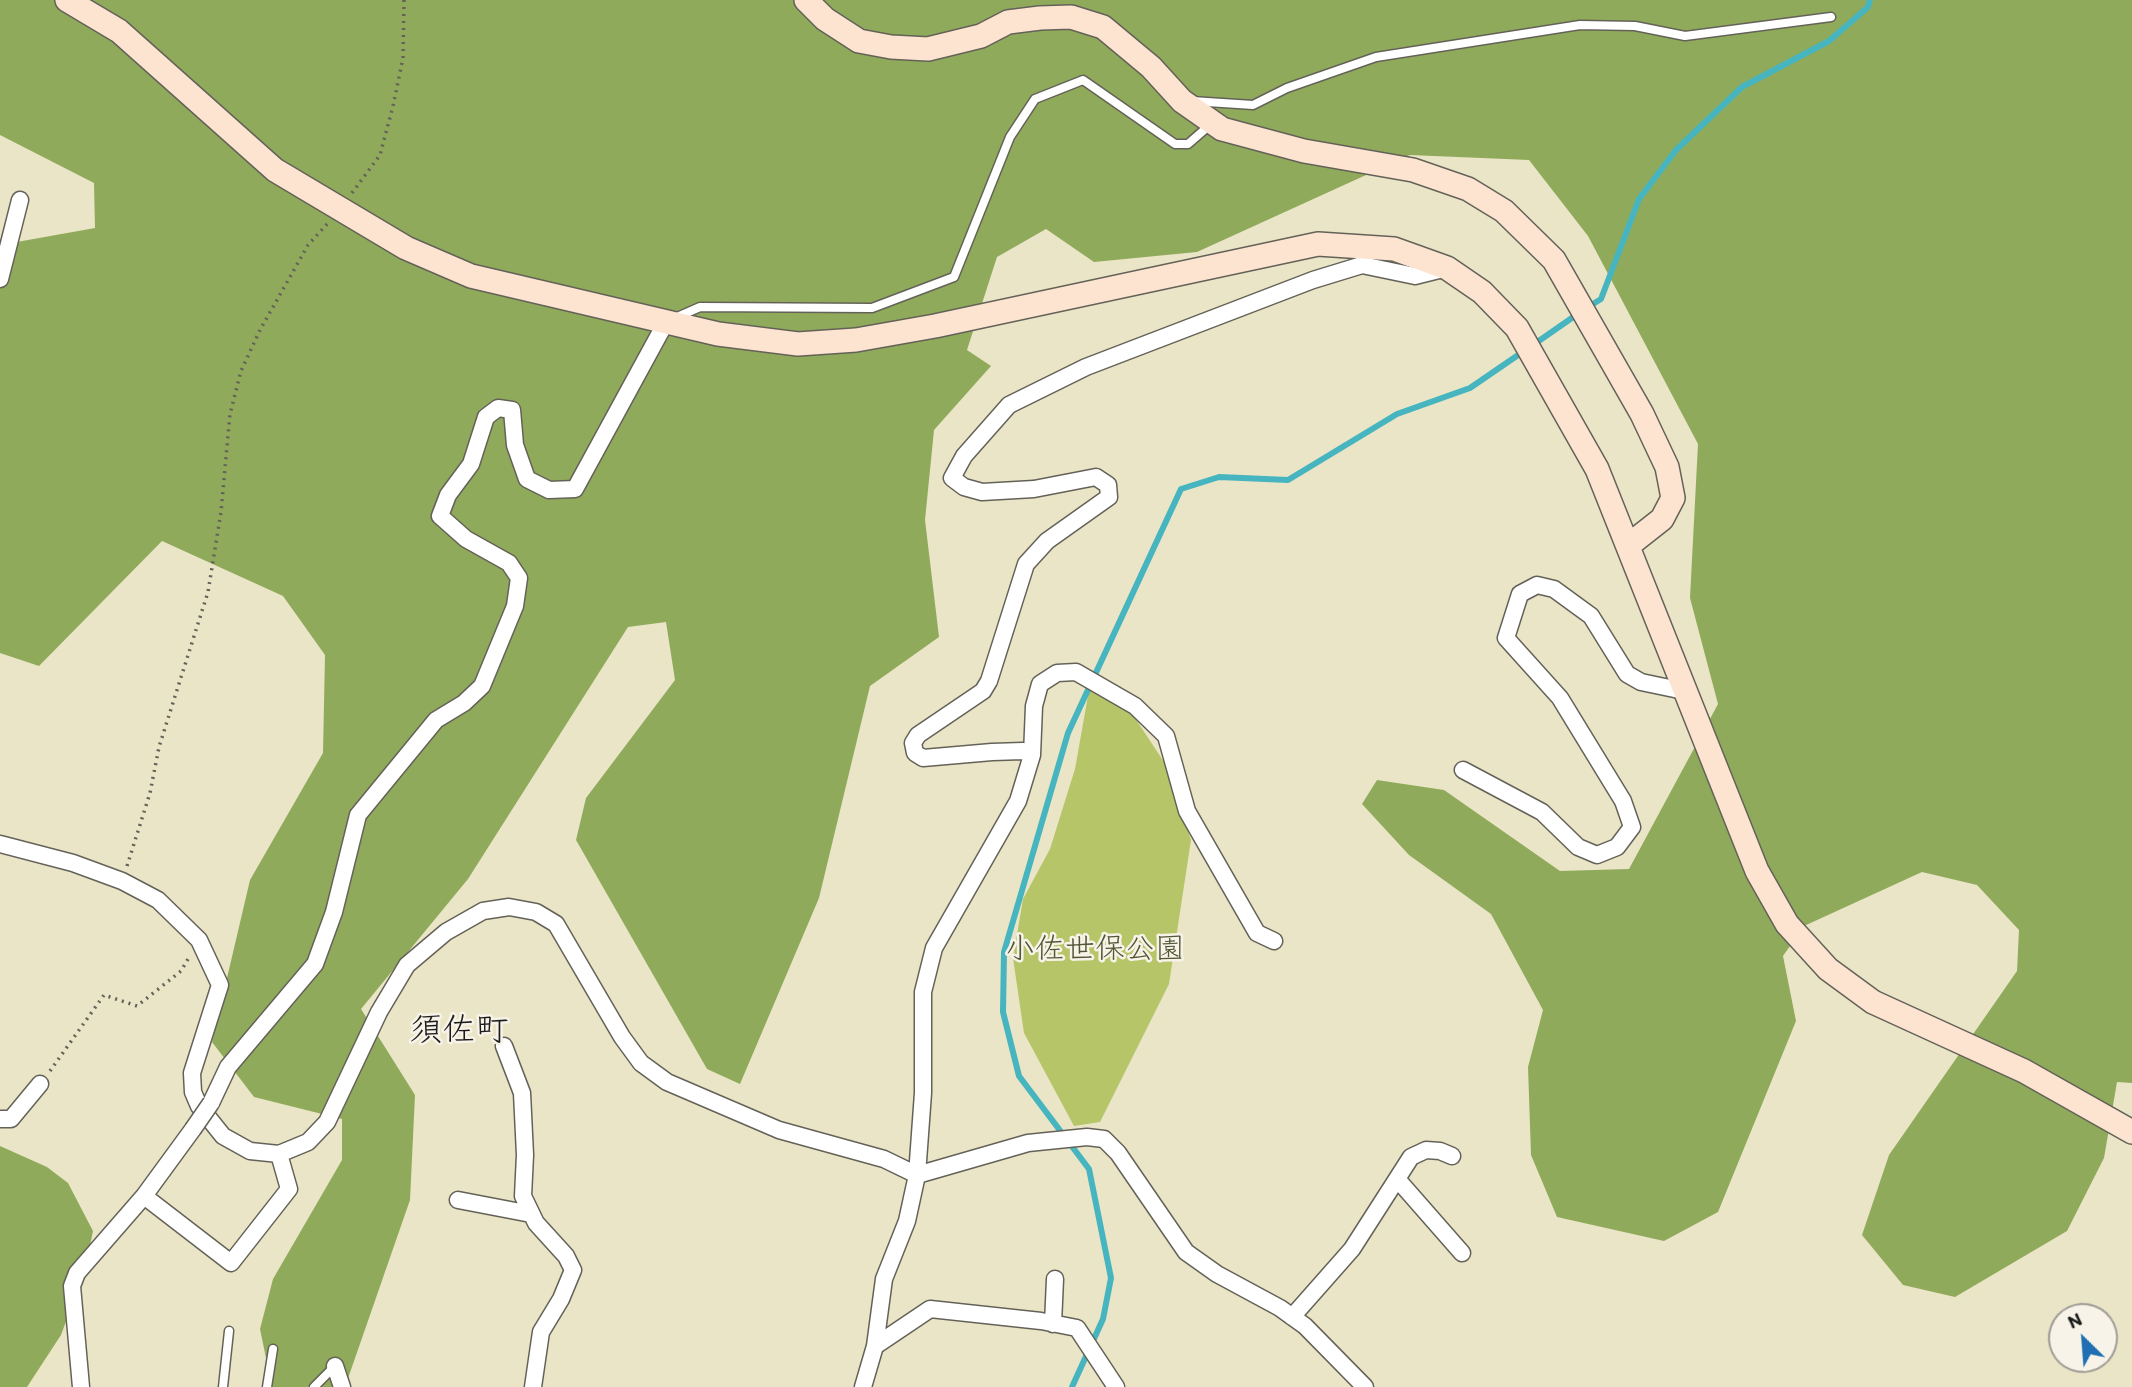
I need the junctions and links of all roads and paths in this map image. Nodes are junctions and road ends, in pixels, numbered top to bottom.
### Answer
1 (67, 0) edge
2 (404, 0) edge
3 (806, 0) edge
4 (1831, 17) dead end
5 (1182, 101) junction
6 (1212, 122) junction
7 (20, 200) dead end
8 (339, 211) junction
9 (1447, 268) junction
10 (0, 279) edge
11 (666, 322) junction
12 (1629, 545) junction
13 (1684, 691) junction
14 (1032, 755) junction
15 (1463, 770) dead end
16 (0, 844) edge
17 (122, 881) junction
18 (1274, 941) dead end
19 (181, 971) dead end
20 (505, 1046) dead end
21 (40, 1084) joint
22 (0, 1119) edge
23 (2132, 1132) edge
24 (279, 1154) junction
25 (1452, 1156) dead end
26 (917, 1175) junction
27 (1398, 1180) junction
28 (144, 1196) junction
29 (458, 1200) dead end
30 (531, 1214) junction
31 (1462, 1253) dead end
32 (1055, 1279) dead end
33 (1292, 1317) junction
34 (1053, 1324) junction
35 (229, 1331) dead end
36 (875, 1346) junction
37 (273, 1349) dead end
38 (335, 1366) joint
39 (81, 1387) edge
40 (223, 1387) edge
41 (267, 1387) edge
42 (314, 1387) edge
43 (342, 1387) edge
44 (533, 1387) edge
45 (863, 1387) edge
46 (1116, 1387) edge
47 (1365, 1387) edge

1 - 8 street
2 - 8 path
3 - 5 street
4 - 5 lane
5 - 6 street
6 - 11 lane
6 - 12 street
7 - 10 street
8 - 11 street
8 - 17 path
9 - 11 street
9 - 12 street
9 - 14 street
11 - 28 street, bridge
12 - 13 street
13 - 15 street
13 - 23 street
14 - 18 street
14 - 26 street
16 - 17 street
17 - 24 street
19 - 21 path
20 - 30 street
21 - 22 street
24 - 26 street
24 - 28 street
25 - 27 street
26 - 33 street
26 - 36 street
27 - 31 street
27 - 33 street
28 - 39 street
29 - 30 street
30 - 44 street
32 - 34 street
33 - 47 street
34 - 36 street
34 - 46 street
35 - 40 lane
36 - 45 street
37 - 41 lane
38 - 42 lane
38 - 43 street

